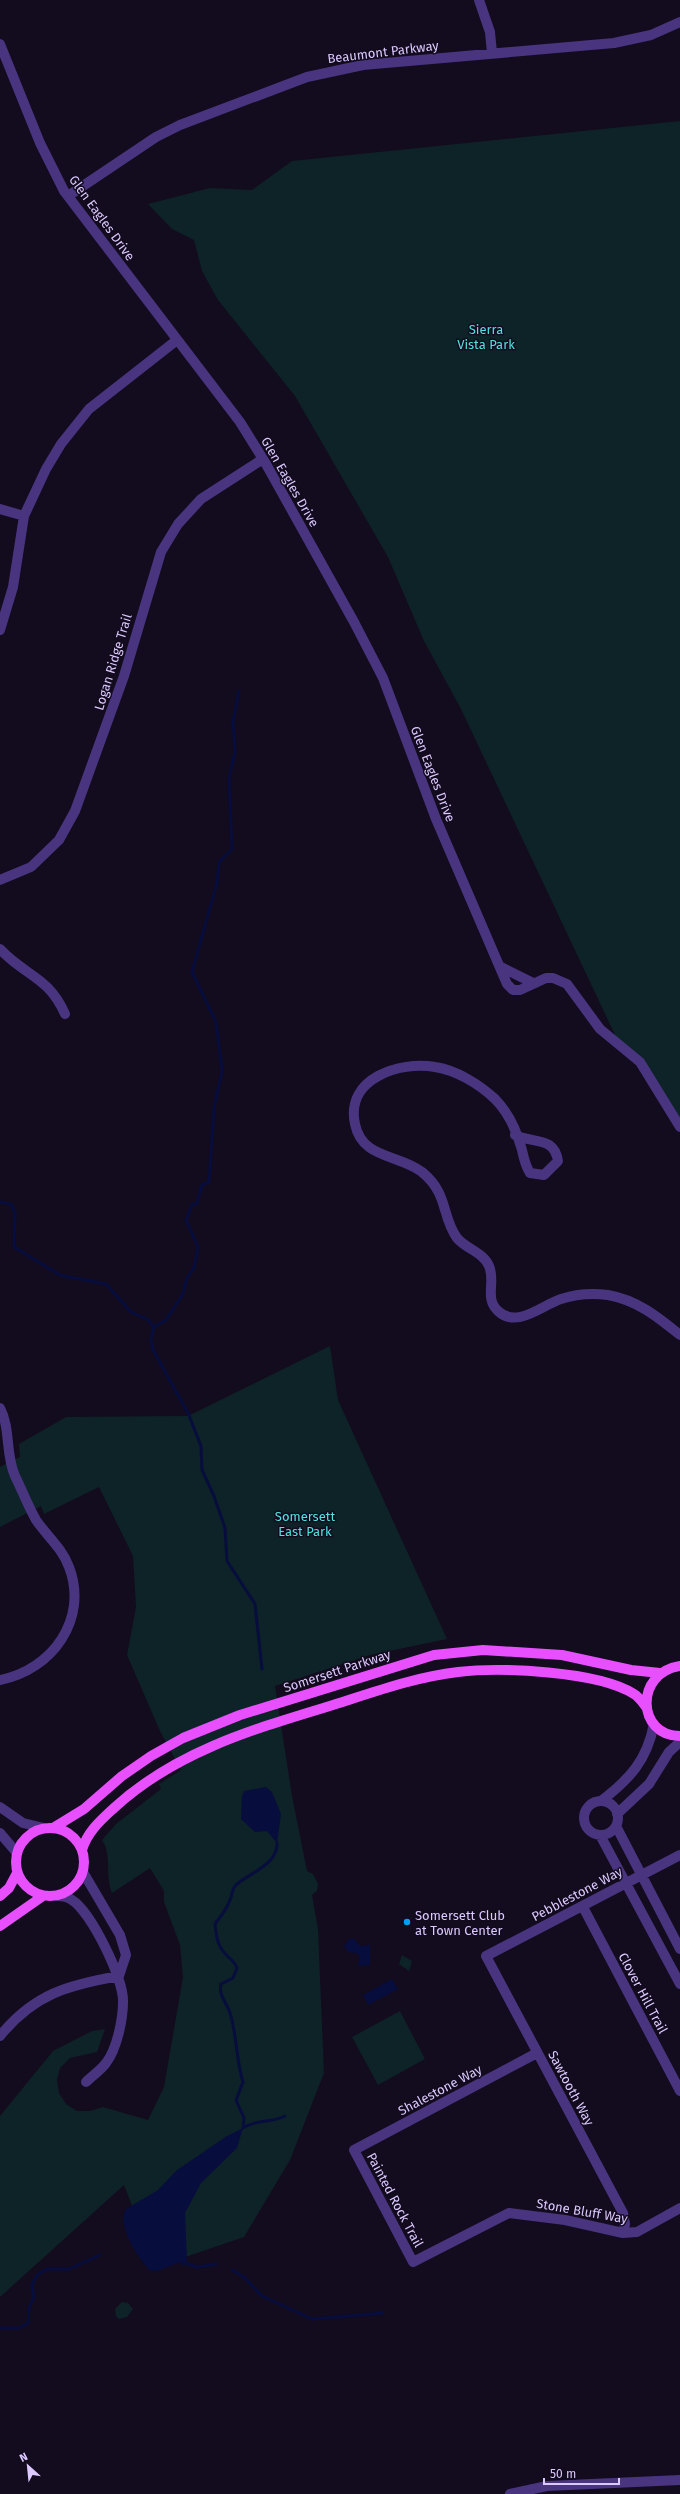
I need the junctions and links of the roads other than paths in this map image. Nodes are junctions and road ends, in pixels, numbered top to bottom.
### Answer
1 (479, 0) edge
2 (680, 22) edge
3 (0, 44) edge
4 (492, 53) junction
5 (68, 196) junction
6 (177, 340) junction
7 (263, 459) junction
8 (0, 509) edge
9 (24, 516) junction
10 (0, 630) edge
11 (0, 880) edge
12 (0, 949) edge
13 (501, 967) junction
14 (533, 982) junction
15 (65, 1014) dead end
16 (680, 1127) edge
17 (516, 1135) junction
18 (680, 1335) edge
19 (0, 1408) edge
20 (680, 1666) edge
21 (660, 1673) junction
22 (0, 1680) edge
23 (647, 1708) junction
24 (654, 1724) junction
25 (680, 1736) edge
26 (680, 1742) edge
27 (601, 1801) junction
28 (0, 1806) edge
29 (618, 1814) junction
30 (616, 1826) junction
31 (49, 1828) junction
32 (0, 1833) edge
33 (600, 1835) junction
34 (82, 1850) junction
35 (17, 1853) junction
36 (680, 1855) edge
37 (83, 1872) junction
38 (17, 1873) junction
39 (642, 1875) junction
40 (627, 1883) junction
41 (0, 1896) edge
42 (43, 1896) junction
43 (57, 1896) junction
44 (583, 1907) junction
45 (0, 1926) edge
46 (680, 1949) edge
47 (486, 1956) joint
48 (119, 1976) junction
49 (680, 1984) edge
50 (0, 2036) edge
51 (537, 2053) junction
52 (86, 2082) dead end
53 (680, 2091) edge
54 (354, 2150) joint
55 (680, 2208) edge
56 (623, 2233) junction
57 (413, 2262) joint
58 (680, 2480) edge
59 (510, 2494) edge

1 - 4 street
2 - 4 street, Beaumont Parkway
3 - 5 street, Glen Eagles Drive
4 - 5 street, Beaumont Parkway
5 - 6 street, Glen Eagles Drive
6 - 7 street, Glen Eagles Drive
6 - 9 street
7 - 11 street, Logan Ridge Trail
7 - 13 street, Glen Eagles Drive
8 - 9 street
9 - 10 street
12 - 15 street
13 - 14 street
13 - 14 street, Glen Eagles Drive
14 - 16 street
17 - 17 street
17 - 18 street
19 - 22 street
20 - 21 main road
21 - 23 main road
21 - 31 main road, Somersett Parkway
23 - 24 main road
23 - 34 main road
24 - 25 main road
24 - 27 street
26 - 29 street
27 - 29 street
27 - 33 street
28 - 31 street
29 - 30 street
30 - 33 street
30 - 39 street
31 - 34 main road
31 - 35 main road
32 - 35 street
33 - 40 street
34 - 37 main road
35 - 38 main road
36 - 39 street, Pebblestone Way
37 - 43 main road
37 - 48 street
38 - 41 main road
38 - 42 main road
39 - 40 street, Pebblestone Way
39 - 46 street
40 - 44 street, Pebblestone Way
40 - 49 street
42 - 43 main road
42 - 45 main road
43 - 48 street
44 - 47 street, Pebblestone Way
44 - 53 street, Clover Hill Trail
47 - 51 street, Sawtooth Way
48 - 50 street
48 - 52 street
51 - 54 street, Shalestone Way
51 - 56 street, Sawtooth Way
54 - 57 street, Painted Rock Trail
55 - 56 street, Stone Bluff Way
56 - 57 street, Stone Bluff Way
58 - 59 street

